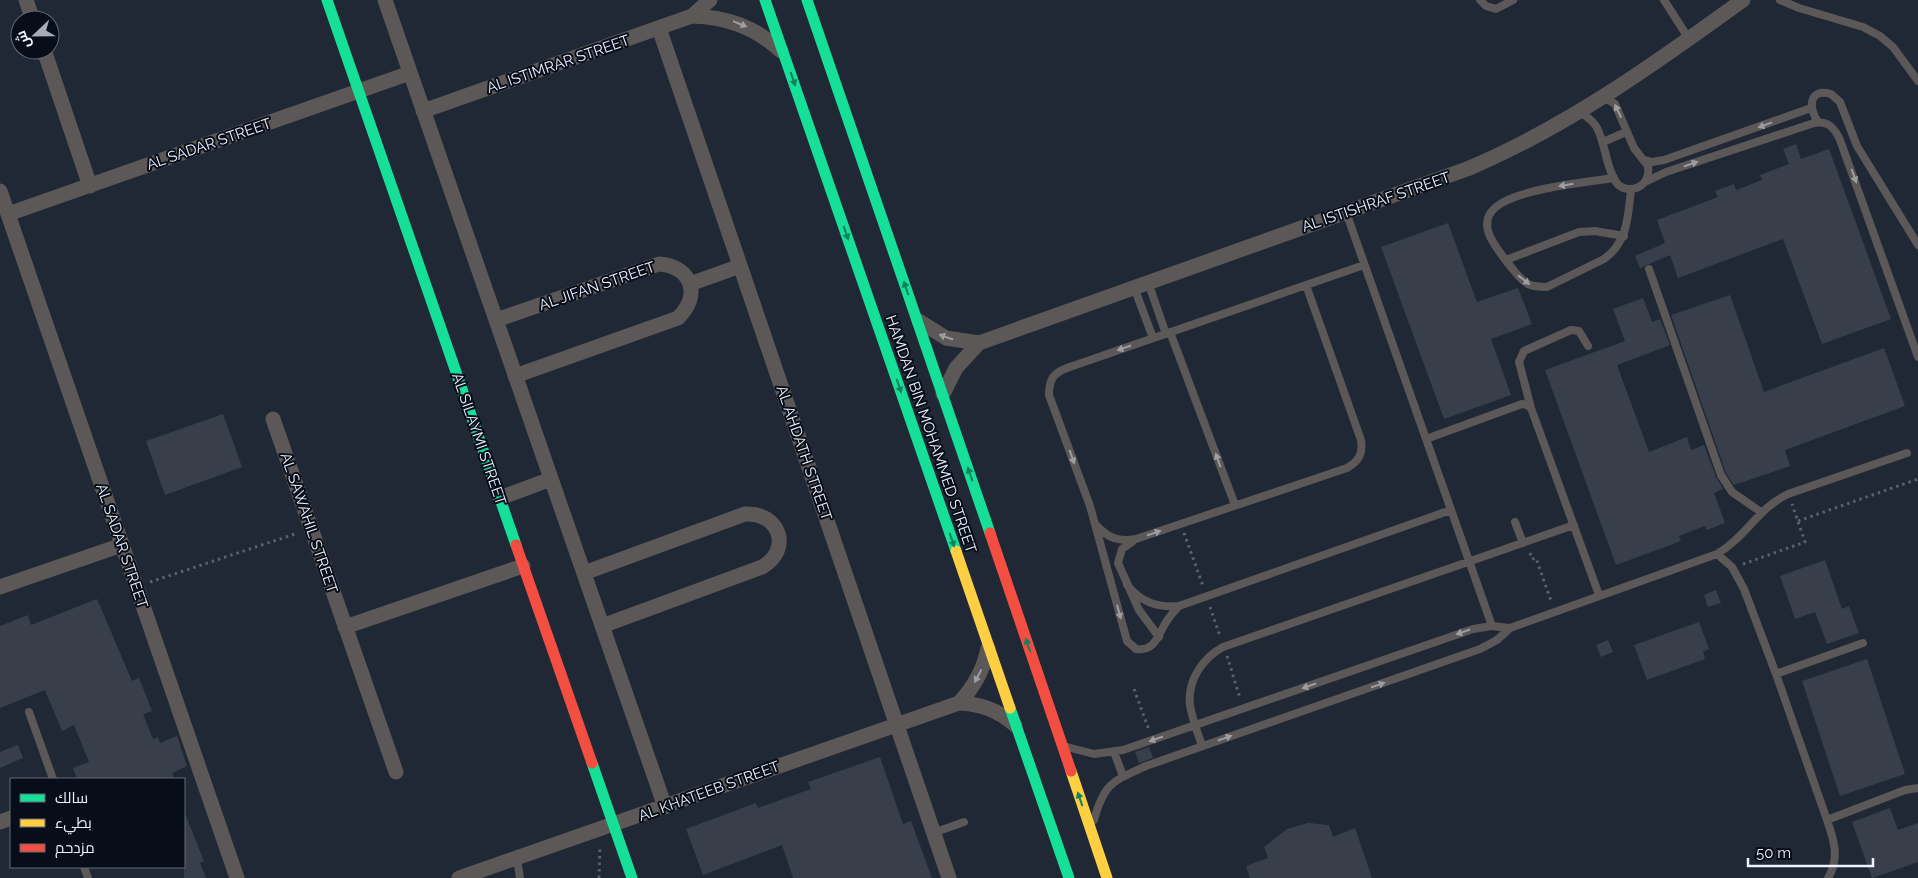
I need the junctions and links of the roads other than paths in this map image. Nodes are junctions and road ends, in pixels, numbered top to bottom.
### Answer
1 (327, 0) edge
2 (385, 0) edge
3 (710, 0) edge
4 (765, 0) edge
5 (807, 0) edge
6 (1480, 0) edge
7 (1513, 0) edge
8 (1664, 0) edge
9 (1743, 0) edge
10 (1780, 0) edge
11 (692, 16) junction
12 (659, 28) junction
13 (1689, 39) junction
14 (784, 55) junction
15 (47, 60) edge
16 (410, 73) junction
17 (1918, 81) edge
18 (359, 91) junction
19 (1602, 96) junction
20 (1811, 108) junction
21 (423, 111) junction
22 (1578, 111) junction
23 (1818, 122) junction
24 (1849, 125) junction
25 (1836, 131) junction
26 (1626, 132) junction
27 (1603, 142) junction
28 (1645, 160) junction
29 (1614, 178) junction
30 (1645, 182) junction
31 (90, 186) junction
32 (1631, 189) junction
33 (0, 191) edge
34 (1346, 212) junction
35 (8, 214) junction
36 (1624, 236) junction
37 (1918, 245) edge
38 (1506, 260) junction
39 (1364, 264) junction
40 (740, 266) junction
41 (1649, 269) dead end
42 (690, 284) junction
43 (1141, 285) junction
44 (1306, 285) junction
45 (496, 320) junction
46 (917, 320) junction
47 (1168, 333) junction
48 (1153, 338) junction
49 (979, 343) junction
50 (1588, 346) dead end
51 (1918, 357) edge
52 (515, 376) junction
53 (943, 394) junction
54 (1531, 408) junction
55 (273, 419) dead end
56 (1426, 439) junction
57 (1907, 453) dead end
58 (551, 479) junction
59 (500, 498) junction
60 (1235, 505) junction
61 (1451, 510) junction
62 (1761, 512) junction
63 (1515, 522) dead end
64 (1095, 524) junction
65 (1574, 525) junction
66 (1136, 539) junction
67 (1524, 542) junction
68 (122, 545) junction
69 (1718, 554) junction
70 (1469, 562) junction
71 (523, 566) junction
72 (584, 573) junction
73 (1127, 585) junction
74 (0, 587) edge
75 (1599, 595) junction
76 (1179, 606) junction
77 (602, 626) junction
78 (1492, 626) junction
79 (345, 627) junction
80 (1510, 628) junction
81 (1159, 637) junction
82 (1863, 643) dead end
83 (988, 645) junction
84 (1776, 674) junction
85 (959, 703) junction
86 (29, 712) dead end
87 (896, 725) junction
88 (1196, 725) junction
89 (1016, 726) junction
90 (1062, 745) junction
91 (1202, 746) junction
92 (1114, 752) junction
93 (396, 772) dead end
94 (1123, 776) junction
95 (53, 778) edge
96 (1918, 788) edge
97 (664, 807) junction
98 (1827, 820) junction
99 (964, 822) dead end
100 (613, 825) junction
101 (1091, 831) junction
102 (933, 833) junction
103 (517, 858) junction
104 (237, 878) edge
105 (459, 878) edge
106 (520, 878) edge
107 (632, 878) edge
108 (948, 878) edge
109 (1069, 878) edge
110 (1107, 878) edge
111 (1828, 878) edge

1 - 18 main road, AL SILAYMI STREET
2 - 16 street
3 - 11 street, AL ISTIMRAR STREET
4 - 14 main road, HAMDAN BIN MOHAMMED STREET
46 -> 5 main road, HAMDAN BIN MOHAMMED STREET
6 - 7 lane
8 - 13 lane
9 - 13 street, AL ISTISHRAF STREET
10 - 17 lane
11 - 12 street, AL ISTIMRAR STREET
11 -> 14 street, AL ISTIMRAR STREET
12 - 21 street, AL ISTIMRAR STREET
12 - 40 street, AL AHDATH STREET
13 - 19 street, AL ISTISHRAF STREET
14 -> 83 main road, HAMDAN BIN MOHAMMED STREET
15 - 31 street
16 - 18 street, AL SADAR STREET
16 - 21 street
18 - 31 street, AL SADAR STREET
18 - 59 main road, AL SILAYMI STREET
19 - 22 street, AL ISTISHRAF STREET
26 -> 19 lane
20 - 23 lane
20 - 24 lane
20 -> 28 lane
21 - 45 street
22 - 27 lane
22 - 34 street, AL ISTISHRAF STREET
23 - 25 lane
30 -> 23 lane
24 - 25 lane
24 - 37 lane
25 -> 51 lane
26 - 27 lane
26 - 28 lane
27 - 29 lane
28 - 30 lane
29 - 32 lane
29 -> 38 lane
30 - 32 lane
31 - 35 street, AL SADAR STREET
32 - 36 lane
33 - 35 street, AL SADAR STREET
34 - 39 lane
34 - 43 street, AL ISTISHRAF STREET
35 - 68 street, AL SADAR STREET
36 - 38 lane
38 -> 36 lane
39 - 44 lane
39 - 56 lane
40 - 42 street
40 - 87 street, AL AHDATH STREET
41 - 62 lane
42 - 45 street, AL JIFAN STREET
42 - 52 street
43 - 47 lane
43 - 48 lane
43 - 49 street, AL ISTISHRAF STREET
44 - 47 lane
44 - 60 lane
45 - 52 street
49 -> 46 street, AL ISTISHRAF STREET
46 - 53 main road, HAMDAN BIN MOHAMMED STREET
47 - 48 lane
60 -> 47 lane
48 -> 64 lane
49 - 53 street, AL ISTISHRAF STREET
50 - 54 lane
52 - 58 street
90 -> 53 main road, HAMDAN BIN MOHAMMED STREET
54 - 56 lane
54 - 65 lane
55 - 79 street, AL SAWAHIL STREET
56 - 61 lane
57 - 62 lane
58 - 59 street
58 - 72 street
59 - 71 main road, AL SILAYMI STREET
66 -> 60 lane
61 - 70 lane
61 - 76 lane
62 - 69 lane
63 - 67 lane
64 - 66 lane
64 -> 81 lane
65 - 67 lane
65 - 75 lane
66 - 73 lane
67 - 70 lane
68 - 74 street
68 - 104 street, AL SADAR STREET
69 - 75 lane
69 - 84 lane
70 - 78 lane
70 - 88 lane
71 - 79 street
71 - 100 main road, AL SILAYMI STREET
72 - 77 street
72 - 77 street
73 - 76 lane
73 - 81 lane
75 - 80 lane
76 - 81 lane
77 - 97 street
78 - 80 lane
78 -> 88 lane
79 - 93 street, AL SAWAHIL STREET
91 -> 80 lane
82 - 84 lane
83 -> 85 street
83 - 89 main road, HAMDAN BIN MOHAMMED STREET
84 - 98 lane
85 - 87 street, AL KHATEEB STREET
85 - 89 street, AL KHATEEB STREET
86 - 95 lane
87 - 97 street, AL KHATEEB STREET
87 - 102 street, AL AHDATH STREET
88 - 91 lane
88 -> 92 lane
89 - 109 main road, HAMDAN BIN MOHAMMED STREET
90 - 92 lane
101 -> 90 main road, HAMDAN BIN MOHAMMED STREET
91 - 94 lane
92 - 94 lane
94 - 101 lane
96 - 98 lane
97 - 100 street, AL KHATEEB STREET
98 - 111 lane
99 - 102 lane
100 - 103 street, AL KHATEEB STREET
100 - 107 main road, AL SILAYMI STREET
101 - 110 main road, HAMDAN BIN MOHAMMED STREET
102 - 108 street, AL AHDATH STREET
103 - 105 street, AL KHATEEB STREET
103 - 106 lane

